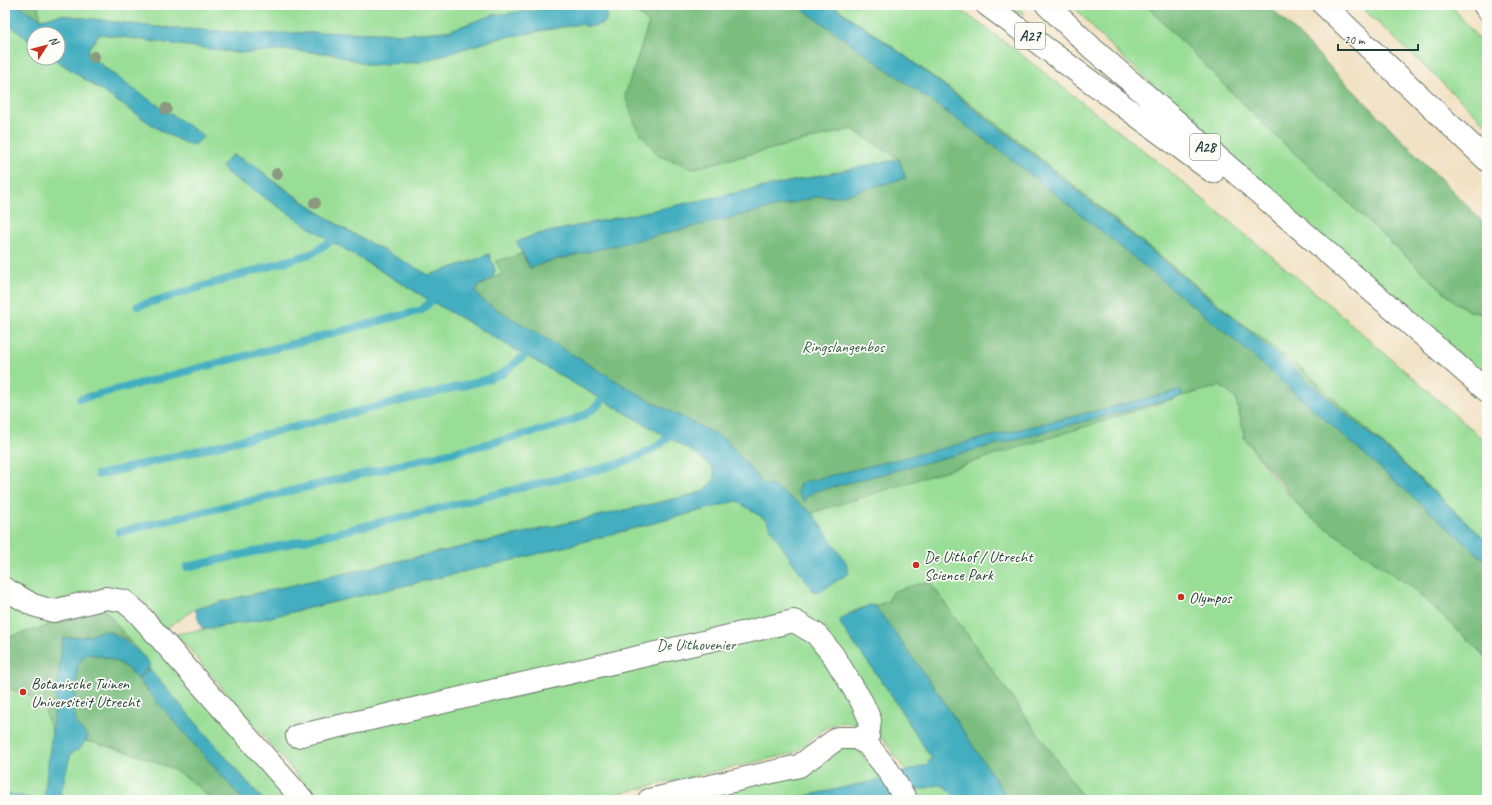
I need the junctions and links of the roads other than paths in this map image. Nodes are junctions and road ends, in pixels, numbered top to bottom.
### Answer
1 (987, 5) edge
2 (1047, 5) edge
3 (1324, 5) edge
4 (1484, 5) edge
5 (1487, 9) edge
6 (1487, 160) edge
7 (1366, 285) junction
8 (1487, 391) edge
9 (5, 589) edge
10 (297, 736) dead end
11 (867, 744) junction
12 (303, 800) edge
13 (649, 800) edge
14 (906, 800) edge

1 - 7 main road, A27
2 - 7 main road, A28
3 - 6 main road
4 - 5 main road
7 - 8 main road, A28
9 - 12 main road
10 - 11 main road
11 - 13 main road
11 - 14 main road

